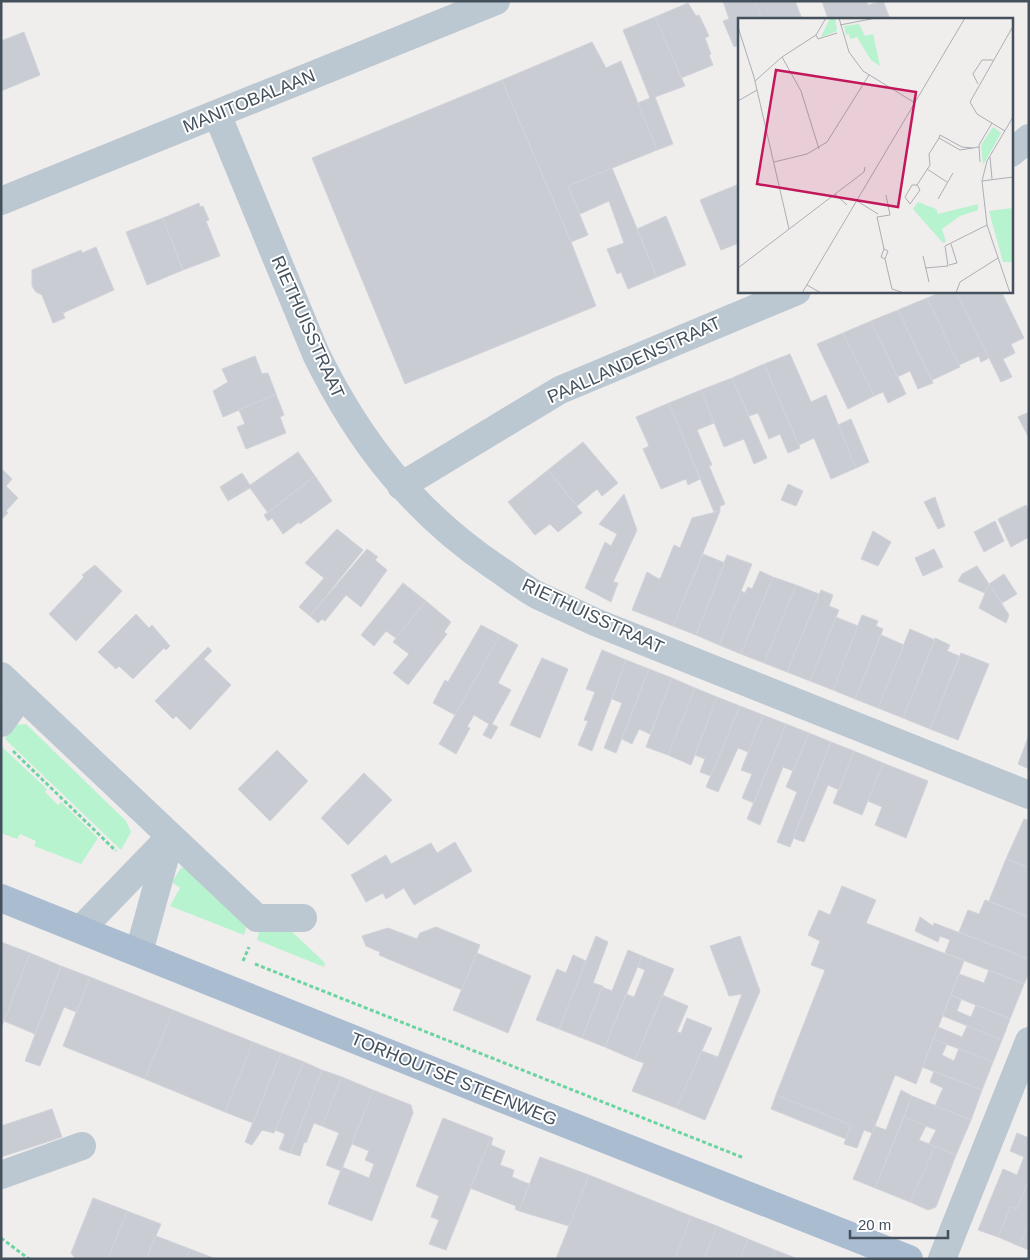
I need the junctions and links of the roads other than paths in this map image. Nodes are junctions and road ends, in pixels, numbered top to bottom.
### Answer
1 (496, 1) edge
2 (217, 114) junction
3 (1029, 138) edge
4 (1012, 152) edge
5 (1, 201) edge
6 (794, 292) edge
7 (401, 486) junction
8 (1, 676) edge
9 (21, 695) junction
10 (5, 735) edge
11 (1029, 795) edge
12 (170, 837) junction
13 (1, 898) edge
14 (303, 918) dead end
15 (81, 929) junction
16 (138, 952) junction
17 (1029, 1041) edge
18 (82, 1146) dead end
19 (1, 1175) edge
20 (908, 1259) edge
21 (942, 1259) edge

1 - 2 street, MANITOBALAAN
2 - 5 street, MANITOBALAAN
2 - 7 street, RIETHUISSTRAAT
3 - 4 street
6 - 7 street, PAALLANDENSTRAAT
7 - 11 street, RIETHUISSTRAAT
8 - 9 street
9 - 10 street
9 - 12 street
12 - 14 street
12 - 15 street
12 - 16 street
13 - 15 main road, TORHOUTSE STEENWEG
15 - 16 main road, TORHOUTSE STEENWEG
16 - 20 main road, TORHOUTSE STEENWEG
17 - 21 street
18 - 19 street

